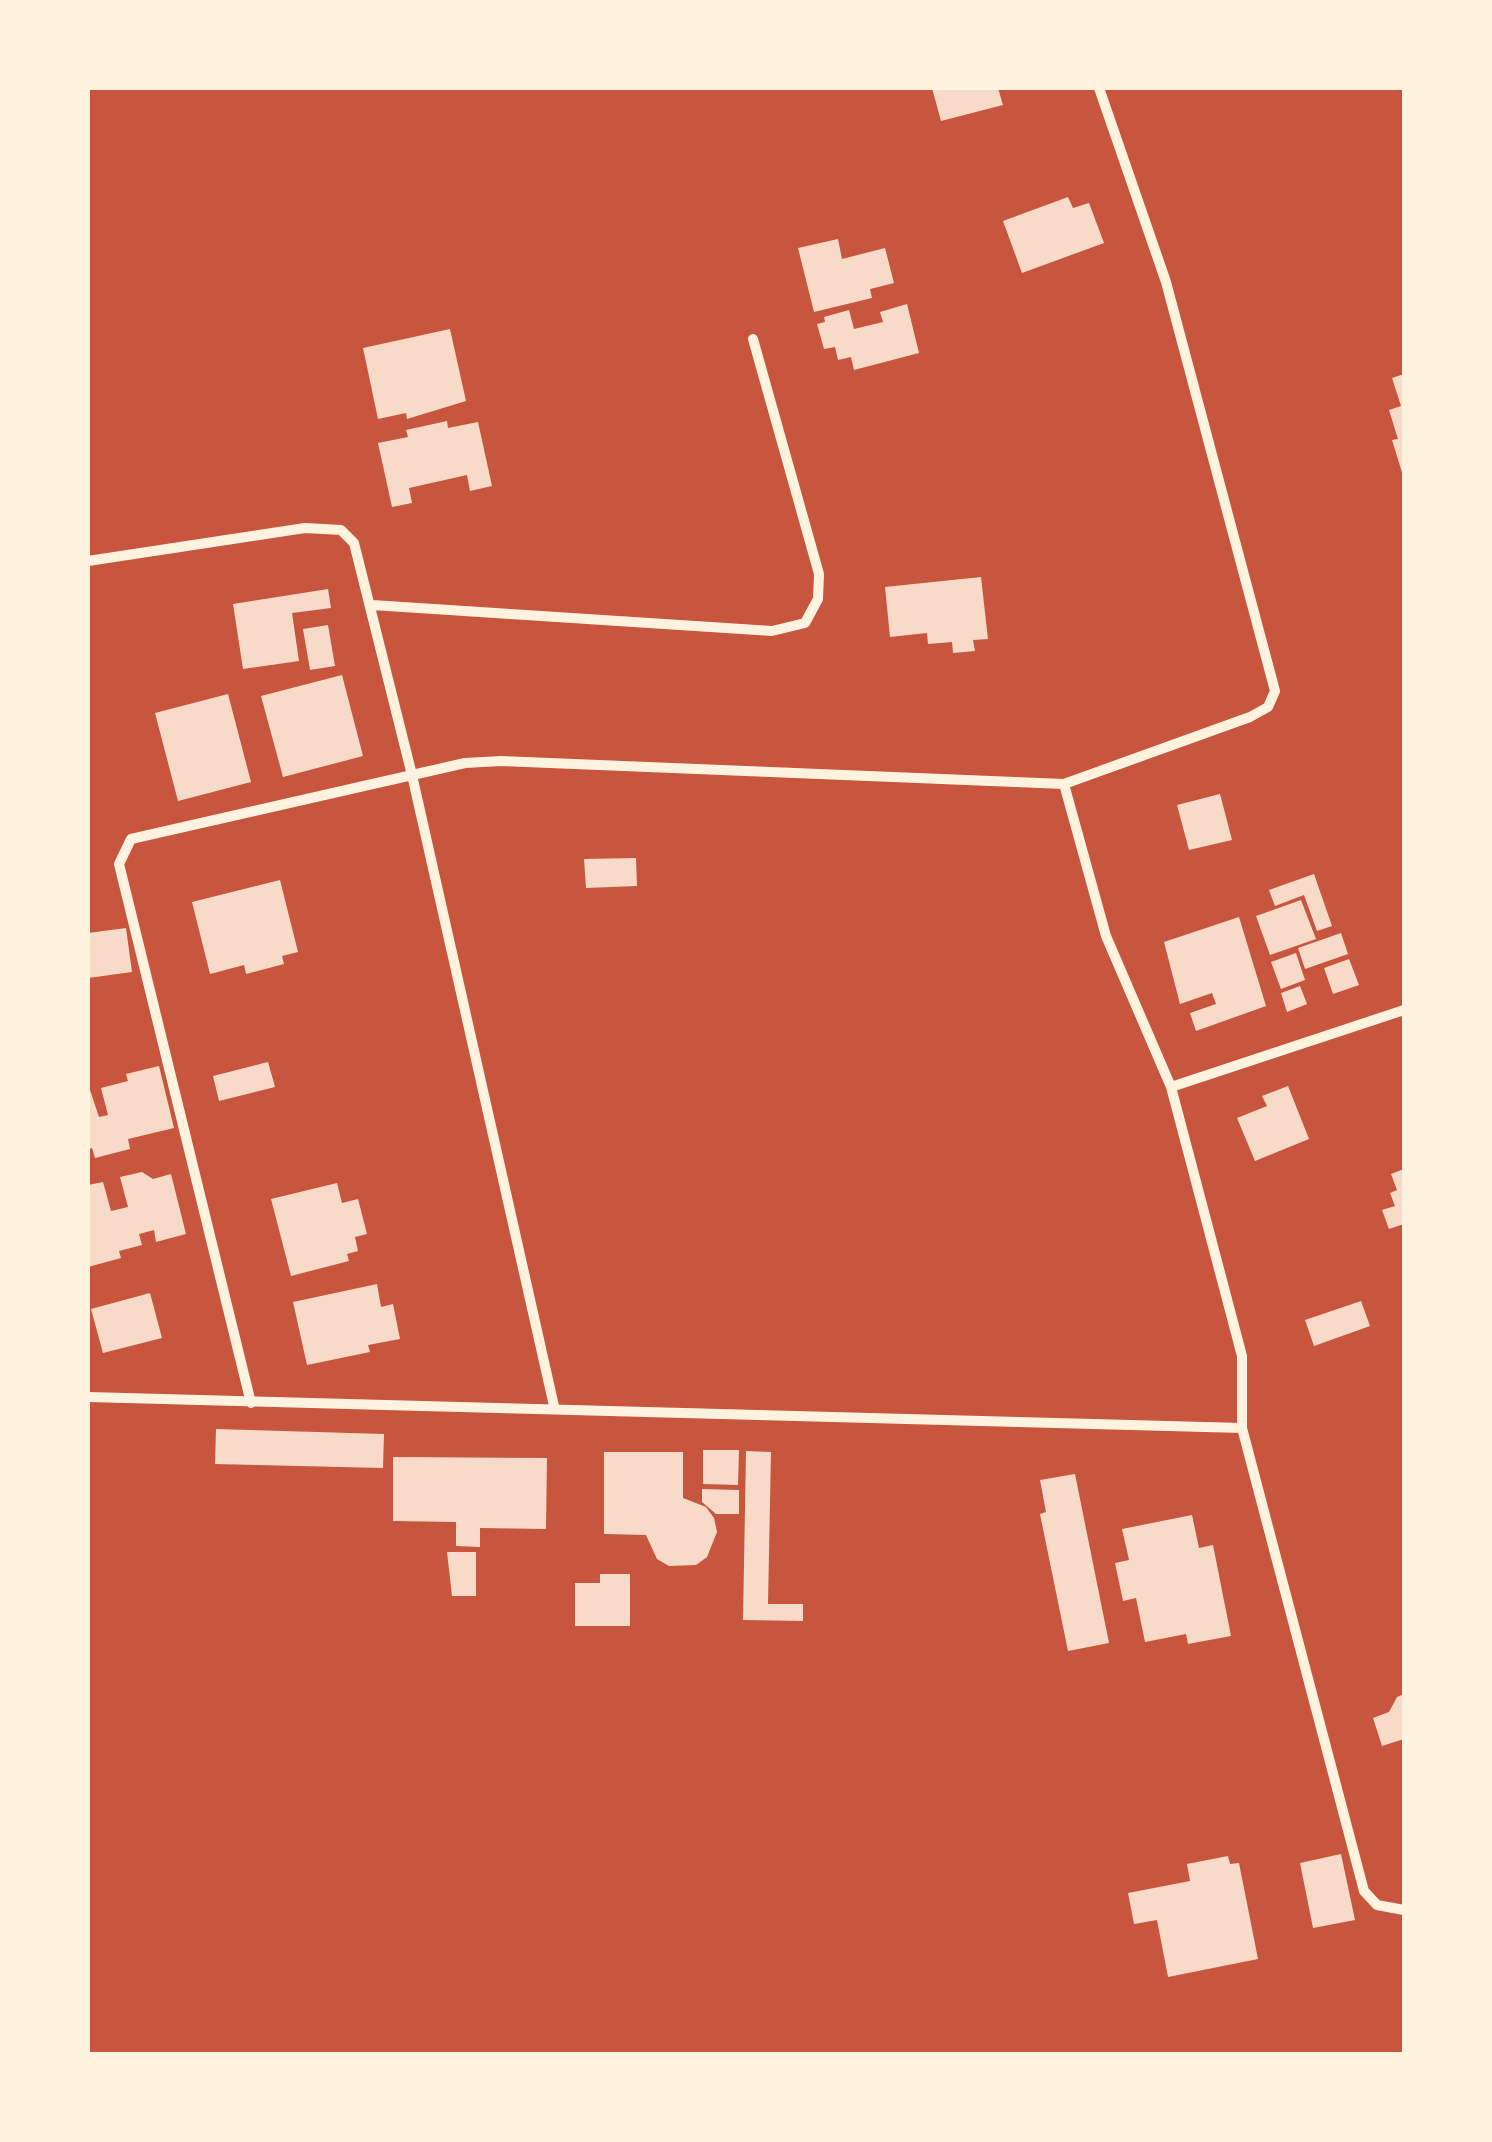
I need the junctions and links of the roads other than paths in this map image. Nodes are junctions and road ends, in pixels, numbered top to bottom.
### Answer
1 (1098, 88) edge
2 (753, 339) dead end
3 (88, 562) edge
4 (372, 605) junction
5 (412, 776) junction
6 (1064, 784) junction
7 (1404, 1010) edge
8 (1171, 1087) junction
9 (88, 1397) edge
10 (251, 1403) junction
11 (554, 1406) junction
12 (1242, 1428) junction
13 (1404, 1910) edge

1 - 6 street
2 - 4 street
3 - 4 street
4 - 5 street
5 - 6 street
5 - 10 street
5 - 11 street
6 - 8 street
7 - 8 street
8 - 12 street
9 - 10 street
10 - 11 street
11 - 12 street
12 - 13 street

